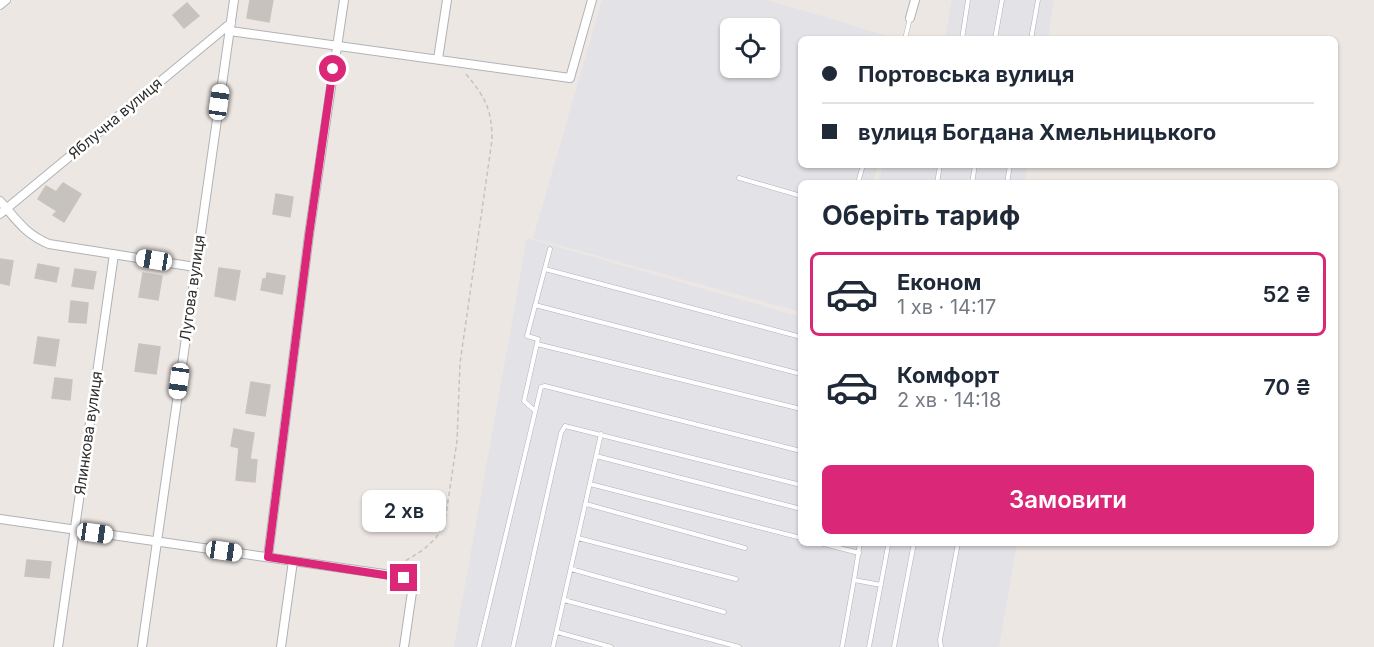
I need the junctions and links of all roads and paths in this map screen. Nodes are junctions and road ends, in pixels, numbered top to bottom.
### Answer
1 (6, 0) edge
2 (234, 0) edge
3 (344, 0) edge
4 (447, 0) edge
5 (592, 0) edge
6 (915, 0) edge
7 (968, 0) edge
8 (1002, 0) edge
9 (1038, 0) edge
10 (0, 5) edge
11 (910, 18) joint
12 (230, 27) junction
13 (906, 36) edge
14 (962, 36) edge
15 (996, 36) edge
16 (1032, 36) edge
17 (337, 46) junction
18 (438, 59) junction
19 (455, 61) junction
20 (739, 178) dead end
21 (798, 195) edge
22 (2, 208) edge
23 (550, 249) dead end
24 (114, 254) junction
25 (195, 267) junction
26 (545, 269) junction
27 (535, 305) junction
28 (798, 336) edge
29 (537, 344) junction
30 (798, 373) edge
31 (798, 408) edge
32 (535, 411) junction
33 (601, 434) junction
34 (798, 450) edge
35 (597, 456) junction
36 (590, 484) junction
37 (798, 484) edge
38 (586, 504) junction
39 (798, 508) edge
40 (0, 519) edge
41 (74, 530) junction
42 (798, 537) edge
43 (578, 538) junction
44 (157, 542) junction
45 (832, 546) edge
46 (860, 546) edge
47 (888, 546) dead end
48 (913, 546) edge
49 (958, 546) edge
50 (746, 548) dead end
51 (859, 553) junction
52 (268, 557) junction
53 (293, 561) junction
54 (571, 568) junction
55 (398, 576) junction
56 (736, 579) dead end
57 (854, 580) junction
58 (881, 585) junction
59 (564, 600) junction
60 (724, 612) dead end
61 (556, 633) junction
62 (58, 647) edge
63 (142, 647) edge
64 (281, 647) edge
65 (404, 647) edge
66 (479, 647) edge
67 (513, 647) edge
68 (553, 647) edge
69 (611, 647) edge
70 (739, 647) edge
71 (842, 647) edge
72 (869, 647) edge
73 (894, 647) edge
74 (941, 647) edge

1 - 10 street
2 - 12 street, Лугова вулиця
3 - 17 street
4 - 18 street
5 - 19 street
6 - 11 street
7 - 14 lane
8 - 15 lane
9 - 16 lane
11 - 13 lane
12 - 17 street
12 - 22 street, Яблучна вулиця
12 - 25 street, Лугова вулиця
17 - 18 street
17 - 52 street
18 - 19 street
19 - 55 path
20 - 21 lane
22 - 24 street
23 - 26 lane
24 - 25 street
24 - 41 street, Ялинкова вулиця
25 - 44 street, Лугова вулиця
26 - 27 lane
26 - 28 lane
27 - 29 lane
27 - 30 lane
29 - 31 lane
29 - 32 lane
32 - 34 lane
32 - 66 lane
33 - 35 lane
33 - 37 lane
33 - 67 lane
35 - 36 lane
35 - 39 lane
36 - 38 lane
36 - 42 lane
38 - 43 lane
38 - 50 lane
40 - 41 street
41 - 44 street
41 - 62 street, Ялинкова вулиця
43 - 54 lane
43 - 56 lane
44 - 52 street
44 - 63 street, Лугова вулиця
45 - 51 lane
46 - 51 lane
47 - 58 lane
48 - 73 lane
49 - 74 lane
51 - 57 lane
52 - 53 street
53 - 55 street
53 - 64 street
54 - 59 lane
54 - 60 lane
55 - 65 street
57 - 58 lane
57 - 71 lane
58 - 72 lane
59 - 61 lane
59 - 70 lane
61 - 68 lane
61 - 69 lane

